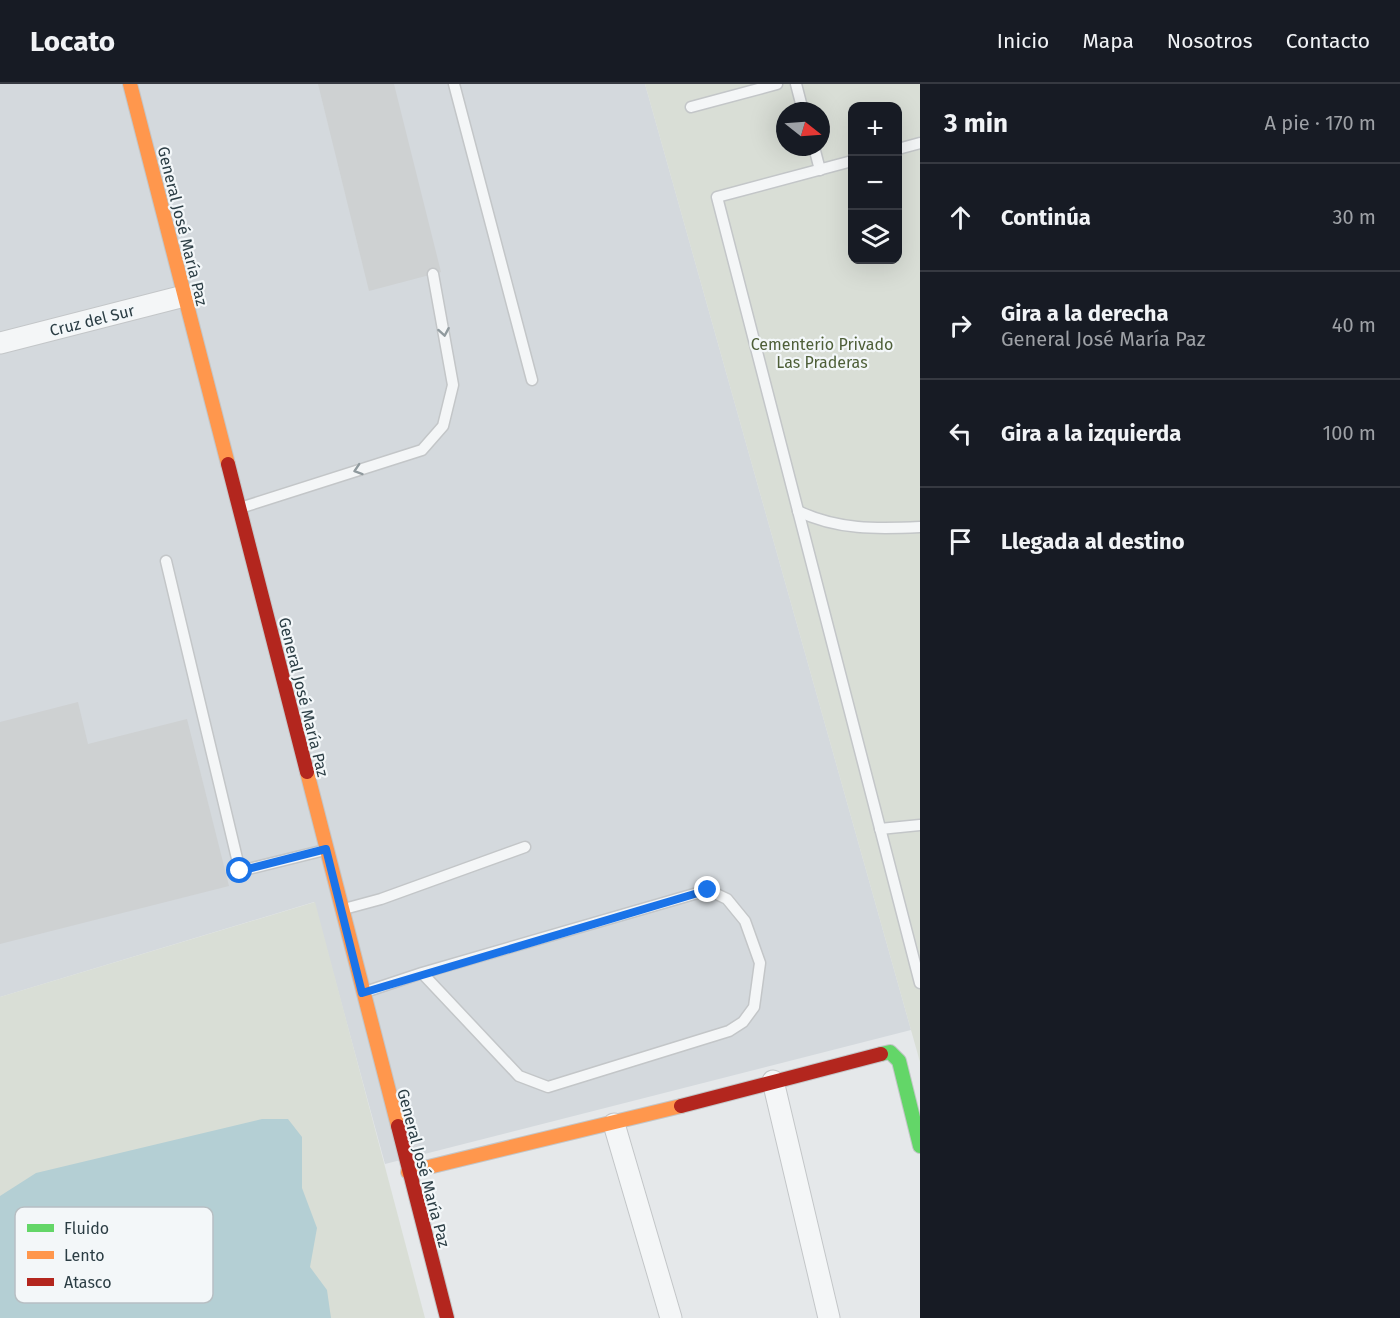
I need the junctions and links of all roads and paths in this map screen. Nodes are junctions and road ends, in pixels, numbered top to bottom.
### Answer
1 (130, 84) edge
2 (454, 84) edge
3 (777, 84) edge
4 (796, 84) edge
5 (801, 102) edge
6 (691, 107) dead end
7 (920, 143) edge
8 (902, 148) edge
9 (816, 156) edge
10 (848, 162) edge
11 (820, 170) junction
12 (433, 274) dead end
13 (184, 296) junction
14 (0, 343) edge
15 (532, 380) dead end
16 (238, 508) junction
17 (798, 511) junction
18 (920, 527) edge
19 (166, 561) dead end
20 (920, 825) edge
21 (880, 829) junction
22 (525, 847) dead end
23 (326, 849) junction
24 (341, 910) junction
25 (422, 974) junction
26 (920, 983) edge
27 (362, 993) junction
28 (773, 1080) junction
29 (614, 1124) junction
30 (920, 1146) edge
31 (408, 1172) junction
32 (447, 1318) edge
33 (671, 1318) edge
34 (829, 1318) edge

1 - 13 street, General José María Paz
2 - 15 lane
3 - 6 lane
4 - 5 lane
7 - 8 lane
9 - 11 lane
10 - 11 lane
11 - 17 lane
12 -> 16 lane
13 - 14 street, Cruz del Sur
13 - 16 street, General José María Paz
16 - 23 street, General José María Paz
17 - 18 lane
17 - 21 lane
19 - 23 lane
20 - 21 lane
21 - 26 lane
22 - 24 lane
23 - 24 street, General José María Paz
24 - 27 street, General José María Paz
25 - 25 lane
25 - 27 lane
27 - 31 street, General José María Paz
28 - 29 street
28 - 30 street
28 - 34 street
29 - 31 street
29 - 33 street
31 - 32 street, General José María Paz

